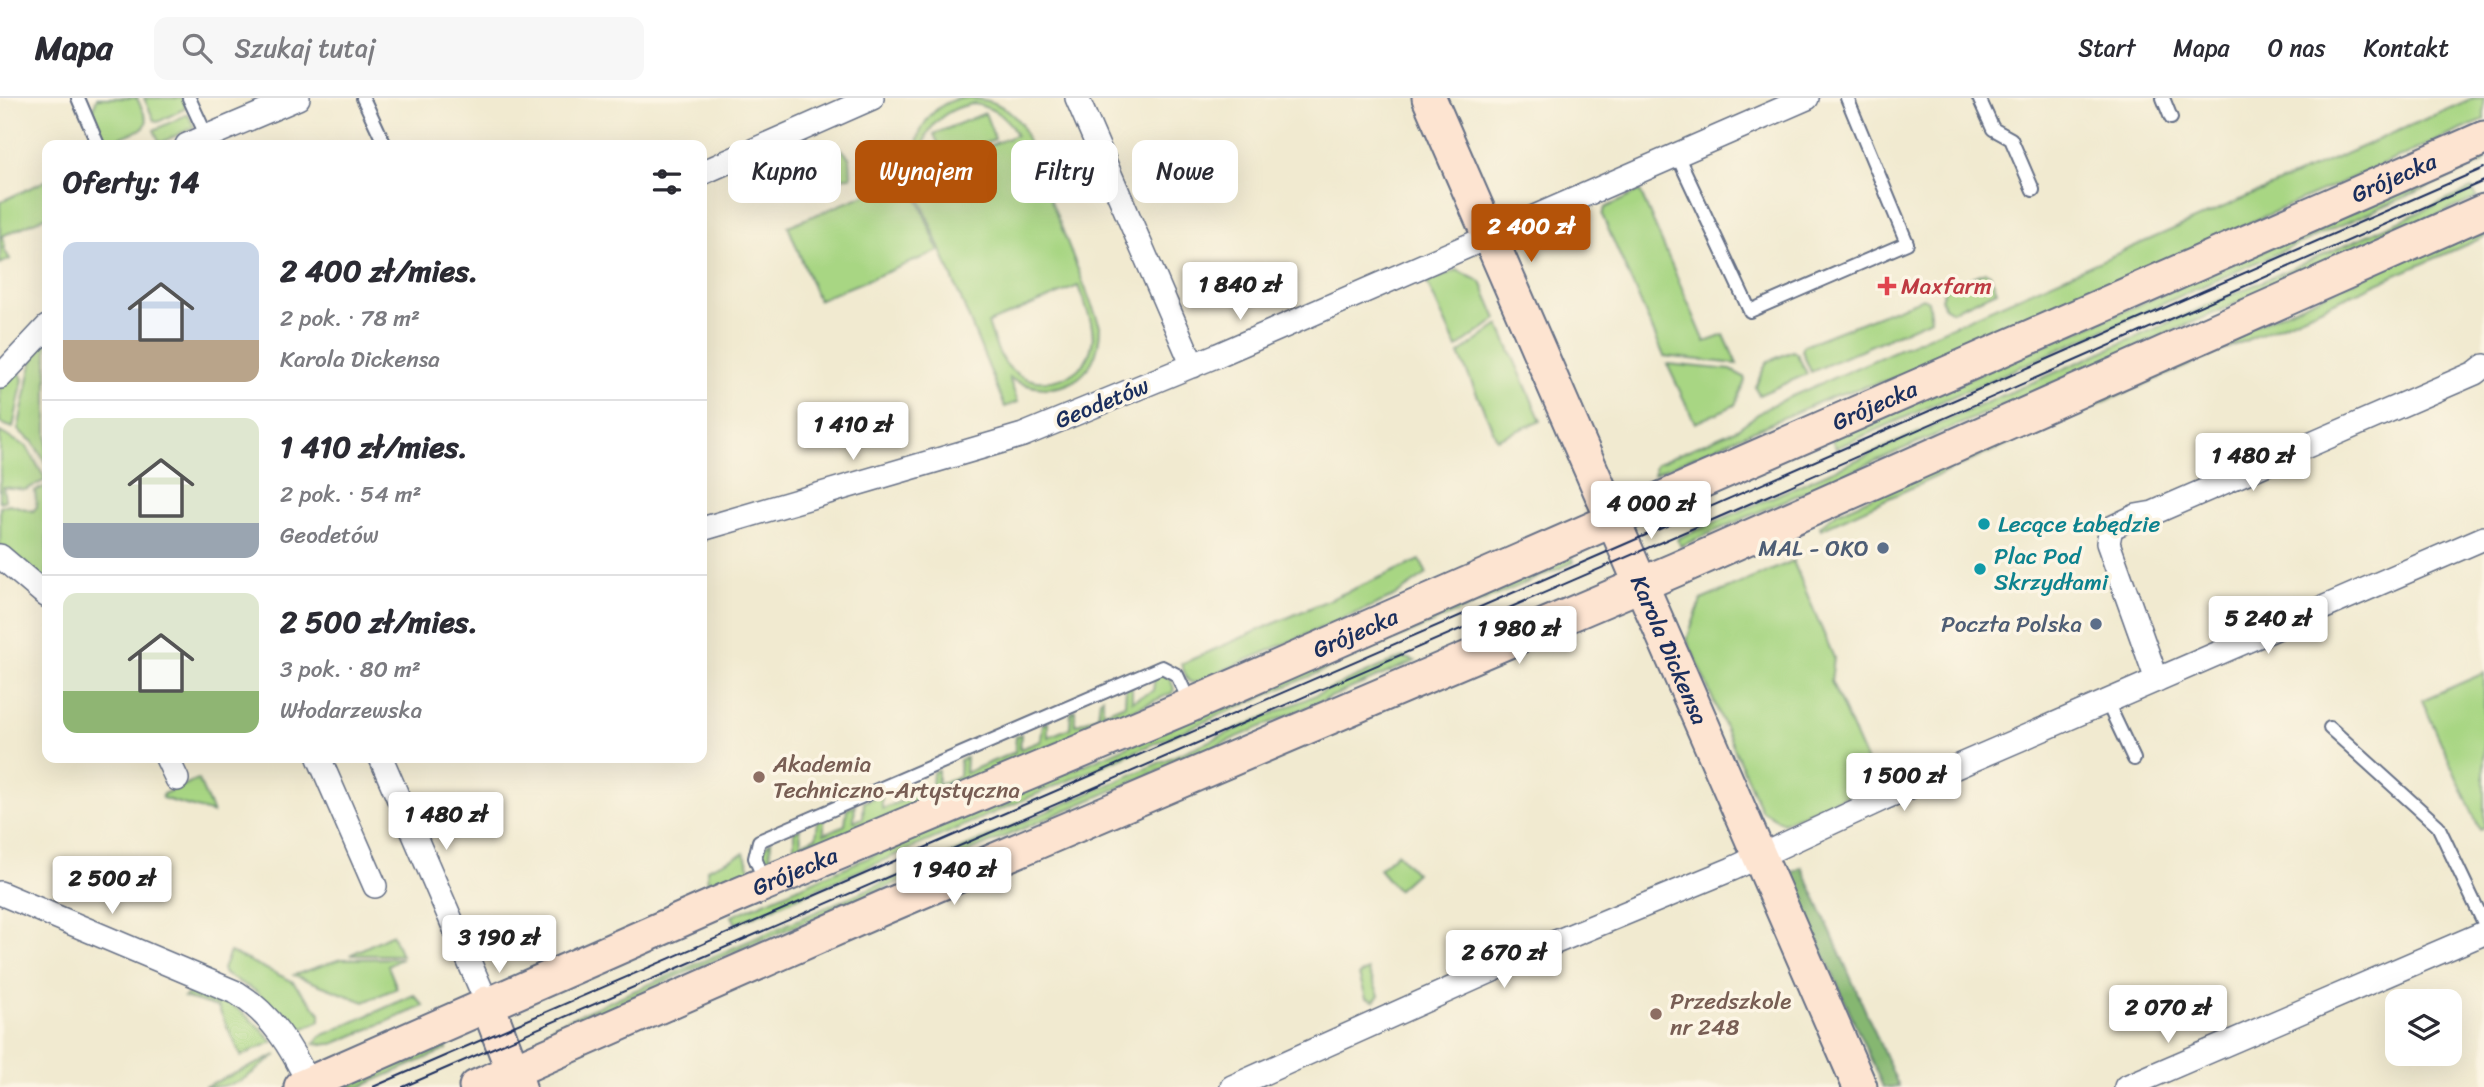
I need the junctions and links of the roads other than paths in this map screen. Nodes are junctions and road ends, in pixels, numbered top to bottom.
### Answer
1 (78, 98) edge
2 (189, 98) edge
3 (298, 98) edge
4 (363, 98) edge
5 (872, 98) edge
6 (1077, 98) edge
7 (1429, 98) edge
8 (1807, 98) edge
9 (1847, 98) edge
10 (1979, 98) edge
11 (2163, 98) edge
12 (2171, 118) dead end
13 (2484, 138) edge
14 (96, 140) edge
15 (197, 140) edge
16 (199, 140) edge
17 (383, 140) edge
18 (1677, 155) junction
19 (707, 171) edge
20 (2033, 190) dead end
21 (2484, 211) edge
22 (1489, 238) junction
23 (42, 332) edge
24 (1194, 366) junction
25 (2484, 366) edge
26 (0, 377) edge
27 (1612, 520) junction
28 (707, 528) edge
29 (2484, 538) edge
30 (0, 556) edge
31 (1640, 584) junction
32 (42, 592) edge
33 (2157, 680) junction
34 (2107, 702) junction
35 (1191, 705) junction
36 (2330, 727) dead end
37 (2134, 759) dead end
38 (169, 763) edge
39 (321, 763) edge
40 (383, 763) edge
41 (177, 779) dead end
42 (1759, 856) junction
43 (766, 885) junction
44 (375, 886) dead end
45 (0, 893) edge
46 (2484, 923) edge
47 (2484, 933) edge
48 (486, 1003) junction
49 (516, 1079) edge
50 (305, 1085) edge
51 (475, 1087) edge
52 (1232, 1087) edge
53 (1860, 1087) edge
54 (2126, 1087) edge

1 - 14 lane
2 - 15 lane
3 - 16 street
4 - 17 lane
5 - 19 street
6 - 24 street
7 - 22 main road, Karola Dickensa
8 - 18 street, Geodetów
9 - 18 lane
10 - 20 lane
11 - 12 lane
13 - 27 main road, Grójecka
18 - 22 street, Geodetów
21 - 31 main road
22 - 24 street, Geodetów
22 - 27 main road, Karola Dickensa
23 - 26 street
24 - 28 street, Geodetów
25 - 33 street
27 - 31 main road, Karola Dickensa
27 - 35 main road, Grójecka
29 - 33 street
30 - 32 street
31 - 42 main road, Karola Dickensa
31 - 49 main road
33 - 34 street
34 - 37 lane
34 - 42 street
35 - 43 main road, Grójecka
35 - 43 lane
36 - 46 lane
38 - 41 street
39 - 44 street
40 - 48 street
42 - 52 street
42 - 53 main road, Karola Dickensa
43 - 48 main road, Grójecka
45 - 50 street
47 - 54 street
48 - 49 main road
48 - 50 main road, Grójecka
49 - 51 main road

